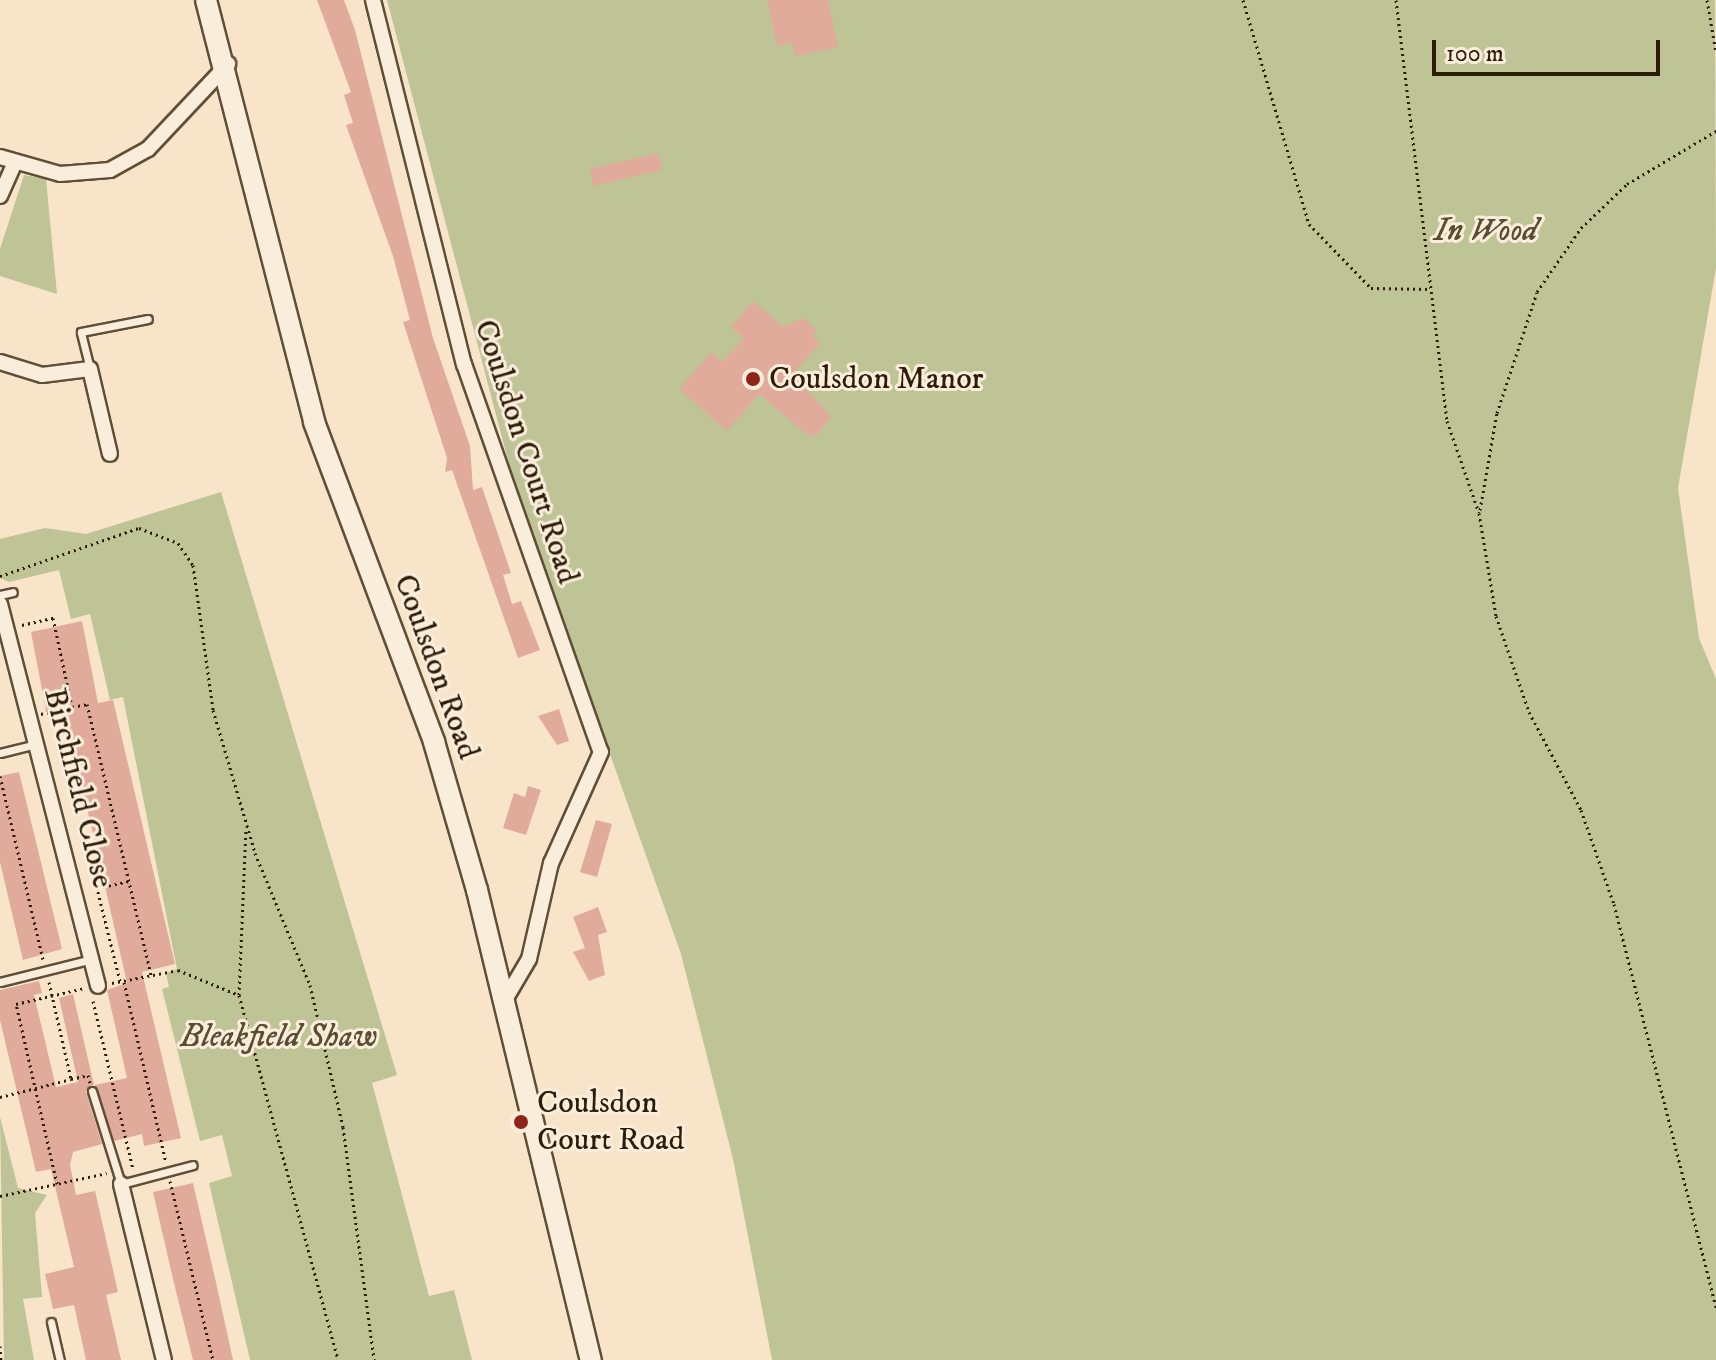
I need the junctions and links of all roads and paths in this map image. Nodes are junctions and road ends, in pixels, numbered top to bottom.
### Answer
1 (206, 0) edge
2 (373, 0) edge
3 (1243, 0) edge
4 (1396, 0) edge
5 (1707, 0) edge
6 (1716, 52) edge
7 (228, 64) junction
8 (1716, 131) edge
9 (0, 157) edge
10 (14, 164) junction
11 (0, 196) edge
12 (1431, 289) junction
13 (148, 319) dead end
14 (0, 362) edge
15 (90, 369) junction
16 (110, 454) dead end
17 (1479, 513) junction
18 (0, 576) edge
19 (13, 592) dead end
20 (0, 595) edge
21 (0, 604) edge
22 (14, 612) dead end
23 (72, 707) junction
24 (32, 716) junction
25 (38, 744) junction
26 (0, 753) edge
27 (0, 776) edge
28 (247, 825) junction
29 (129, 881) junction
30 (92, 959) junction
31 (46, 971) junction
32 (151, 975) junction
33 (120, 981) junction
34 (0, 982) edge
35 (94, 987) junction
36 (52, 995) junction
37 (239, 995) junction
38 (506, 998) junction
39 (71, 1079) junction
40 (36, 1088) junction
41 (92, 1091) joint
42 (0, 1097) edge
43 (193, 1165) dead end
44 (124, 1179) junction
45 (57, 1184) junction
46 (0, 1196) edge
47 (1716, 1308) edge
48 (51, 1322) dead end
49 (0, 1346) edge
50 (1, 1360) edge
51 (60, 1360) edge
52 (164, 1360) edge
53 (338, 1360) edge
54 (374, 1360) edge
55 (591, 1360) edge

1 - 7 main road, Coulsdon Road
2 - 38 street, Coulsdon Court Road
3 - 12 path
4 - 12 path
5 - 6 path
7 - 10 street
7 - 38 main road, Coulsdon Road
8 - 17 path
9 - 10 street
10 - 11 street
12 - 17 path
13 - 15 lane
14 - 15 street
15 - 16 street
17 - 47 path
18 - 28 path
19 - 20 lane
21 - 24 street, Birchfield Close
22 - 23 path
23 - 24 path
23 - 29 path
24 - 25 street, Birchfield Close
25 - 26 lane
25 - 30 street, Birchfield Close
27 - 31 path
28 - 37 path
28 - 54 path
29 - 32 path
29 - 33 path
30 - 31 lane
30 - 35 street, Birchfield Close
31 - 34 lane
31 - 36 path
32 - 33 path
32 - 37 path
33 - 35 path
35 - 36 path
35 - 44 path
36 - 39 path
36 - 40 path
37 - 53 path
38 - 55 main road, Coulsdon Road
39 - 40 path
39 - 41 path
40 - 42 path
40 - 45 path
41 - 44 lane
43 - 44 lane
44 - 45 path
44 - 52 street
45 - 46 path
48 - 51 lane
49 - 50 path

